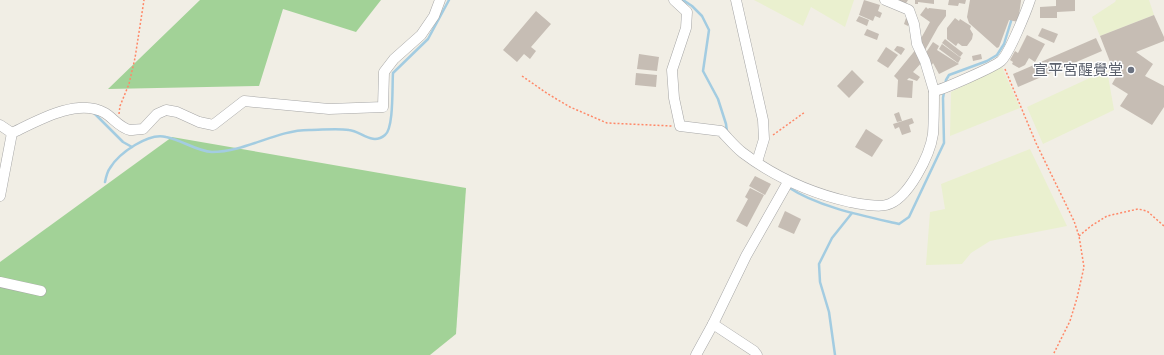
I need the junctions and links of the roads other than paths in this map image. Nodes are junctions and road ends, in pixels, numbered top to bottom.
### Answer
1 (440, 0) edge
2 (674, 0) edge
3 (736, 0) edge
4 (885, 0) edge
5 (912, 0) edge
6 (1030, 0) edge
7 (909, 10) junction
8 (935, 91) junction
9 (0, 125) edge
10 (12, 133) junction
11 (757, 162) junction
12 (788, 182) junction
13 (0, 196) edge
14 (0, 282) edge
15 (41, 291) dead end
16 (713, 324) junction
17 (696, 355) edge
18 (757, 355) edge

1 - 10 street
2 - 11 street
3 - 11 street
4 - 7 street
5 - 7 street
6 - 8 street
7 - 8 street
8 - 12 street
9 - 10 street
10 - 13 street
11 - 12 street
12 - 16 street
14 - 15 street
16 - 17 street
16 - 18 street

